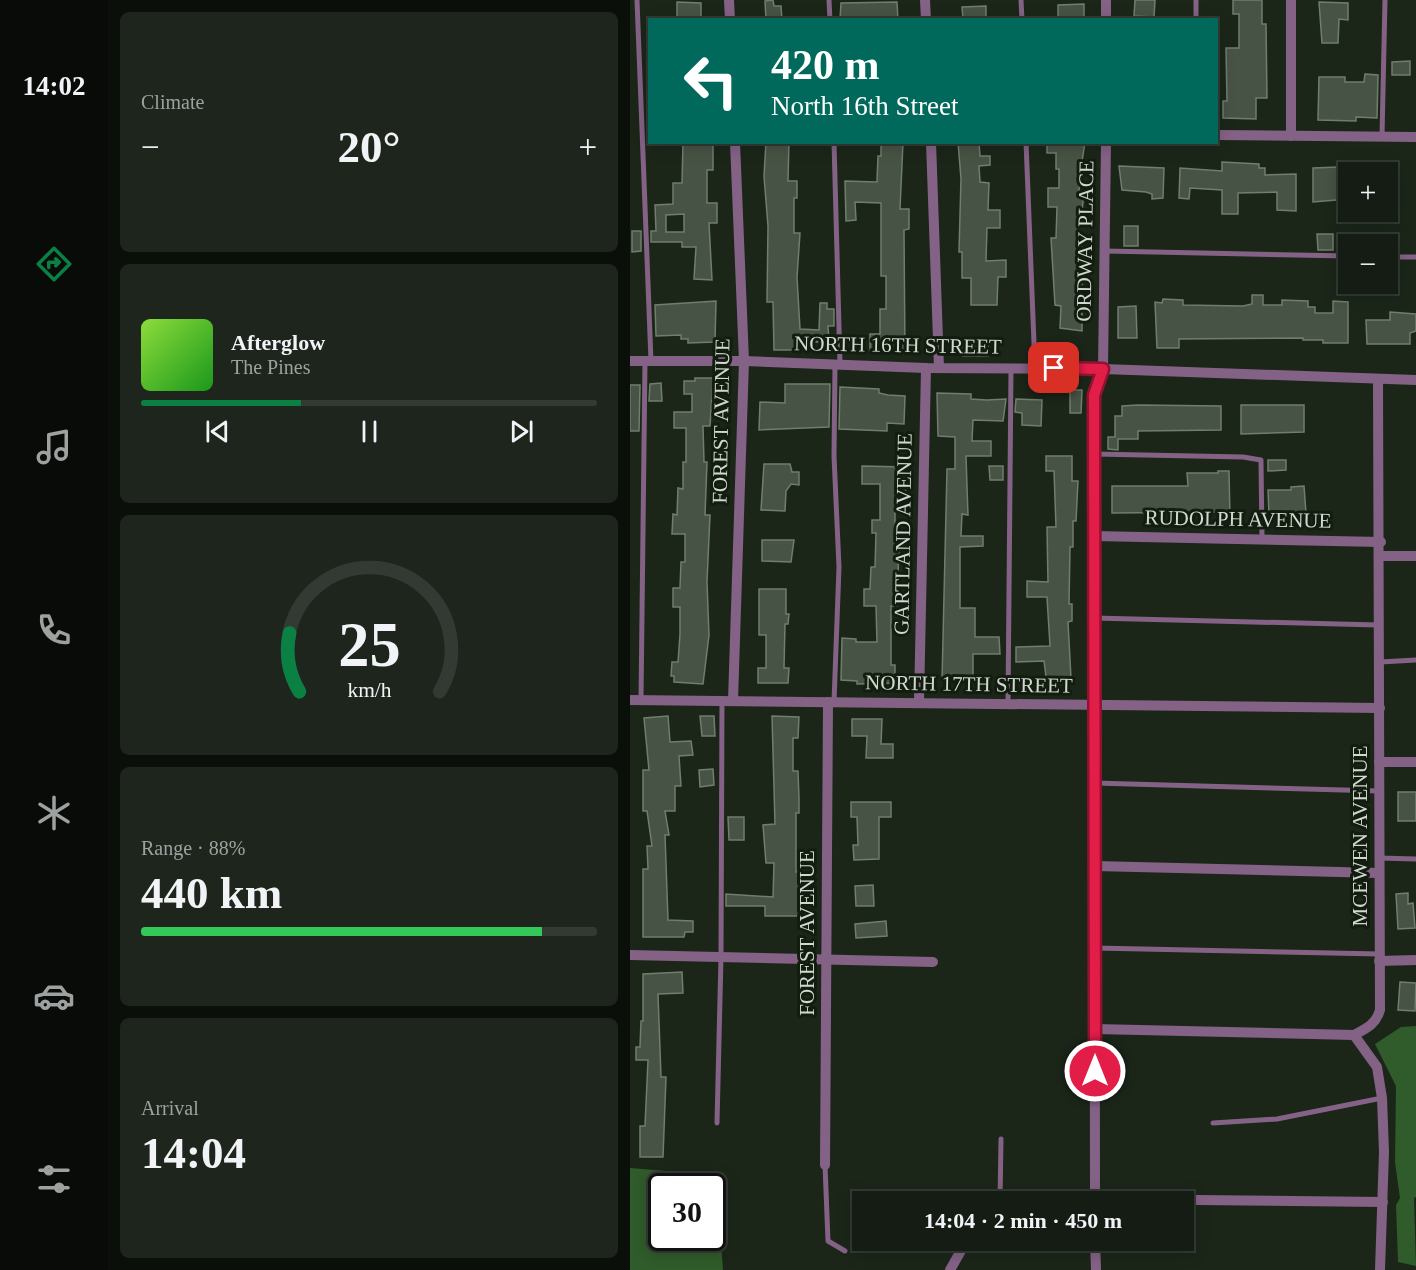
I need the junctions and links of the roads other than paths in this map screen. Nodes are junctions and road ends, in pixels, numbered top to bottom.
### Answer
1 (637, 0) edge
2 (729, 0) edge
3 (829, 0) edge
4 (925, 0) edge
5 (1021, 0) edge
6 (1106, 0) edge
7 (1196, 0) edge
8 (1292, 0) edge
9 (1385, 0) edge
10 (730, 18) edge
11 (830, 18) edge
12 (926, 18) edge
13 (1022, 18) edge
14 (1106, 18) edge
15 (1196, 18) edge
16 (1218, 135) edge
17 (1292, 136) junction
18 (1382, 137) junction
19 (1416, 137) edge
20 (735, 144) edge
21 (834, 144) edge
22 (931, 144) edge
23 (1026, 144) edge
24 (1106, 144) edge
25 (1105, 252) junction
26 (1338, 256) edge
27 (1398, 257) edge
28 (1416, 257) edge
29 (630, 361) edge
30 (648, 361) junction
31 (744, 361) junction
32 (838, 364) junction
33 (926, 368) junction
34 (939, 368) junction
35 (1011, 368) junction
36 (1035, 368) junction
37 (1103, 369) junction
38 (1378, 380) junction
39 (1416, 380) edge
40 (1094, 454) junction
41 (1094, 536) junction
42 (1262, 539) junction
43 (1380, 542) junction
44 (1380, 556) junction
45 (1416, 556) edge
46 (1094, 618) junction
47 (1380, 625) junction
48 (1416, 660) edge
49 (1380, 662) junction
50 (636, 700) edge
51 (728, 700) junction
52 (831, 702) junction
53 (920, 702) junction
54 (1008, 704) junction
55 (1094, 705) junction
56 (1380, 708) junction
57 (1379, 762) junction
58 (1416, 762) edge
59 (1094, 783) junction
60 (1379, 791) junction
61 (1379, 858) junction
62 (1416, 859) edge
63 (1094, 866) junction
64 (1379, 873) junction
65 (1095, 948) junction
66 (630, 955) edge
67 (721, 957) junction
68 (1378, 958) junction
69 (826, 960) junction
70 (1416, 960) edge
71 (933, 962) dead end
72 (1095, 1029) junction
73 (1354, 1035) junction
74 (1382, 1098) junction
75 (717, 1123) dead end
76 (1213, 1124) dead end
77 (1001, 1139) dead end
78 (825, 1165) joint
79 (1000, 1191) edge
80 (1095, 1191) edge
81 (1194, 1201) edge
82 (1383, 1202) junction
83 (845, 1251) dead end
84 (961, 1251) edge
85 (1095, 1251) edge
86 (950, 1270) edge
87 (1096, 1270) edge
88 (1380, 1270) edge

1 - 30 lane
2 - 10 street
3 - 11 lane
4 - 12 street
5 - 13 lane
6 - 14 street
7 - 15 lane
8 - 17 street
9 - 18 lane
16 - 17 street
17 - 18 street
18 - 19 street
20 - 31 street, FOREST AVENUE
21 - 32 lane
22 - 34 street
23 - 36 lane
24 - 25 street, ORDWAY PLACE
25 - 26 lane
25 - 37 street, ORDWAY PLACE
27 - 28 lane
29 - 30 street, NORTH 16TH STREET
30 - 31 street, NORTH 16TH STREET
30 - 50 lane
31 - 32 street, NORTH 16TH STREET
31 - 51 street, FOREST AVENUE
32 - 33 street, NORTH 16TH STREET
32 - 52 lane
33 - 34 street, NORTH 16TH STREET
33 - 53 street, GARTLAND AVENUE
34 - 35 street, NORTH 16TH STREET
35 - 36 street, NORTH 16TH STREET
35 - 54 lane
36 - 37 street, NORTH 16TH STREET
37 - 38 street, NORTH 16TH STREET
37 - 40 street, ORDWAY PLACE
38 - 39 street, NORTH 16TH STREET
38 - 43 street, MCEWEN AVENUE
40 - 41 street, ORDWAY PLACE
40 - 42 lane
41 - 42 street, RUDOLPH AVENUE
41 - 46 street, ORDWAY PLACE
42 - 43 street, RUDOLPH AVENUE
43 - 44 street, MCEWEN AVENUE
44 - 45 street
44 - 47 street, MCEWEN AVENUE
46 - 47 lane
46 - 55 street, ORDWAY PLACE
47 - 49 street, MCEWEN AVENUE
48 - 49 lane
49 - 56 street, MCEWEN AVENUE
50 - 51 street, NORTH 17TH STREET
51 - 52 street, NORTH 17TH STREET
51 - 67 lane
52 - 53 street, NORTH 17TH STREET
52 - 69 street, FOREST AVENUE
53 - 54 street, NORTH 17TH STREET
54 - 55 street, NORTH 17TH STREET
55 - 56 street, NORTH 17TH STREET
55 - 59 street, ORDWAY PLACE
56 - 57 street, MCEWEN AVENUE
57 - 58 street
57 - 60 street, MCEWEN AVENUE
59 - 60 lane
59 - 63 street, ORDWAY PLACE
60 - 61 street, MCEWEN AVENUE
61 - 62 lane
61 - 64 street, MCEWEN AVENUE
63 - 64 street
63 - 65 street, ORDWAY PLACE
64 - 68 street, MCEWEN AVENUE
65 - 68 lane
65 - 72 street, ORDWAY PLACE
66 - 67 street
67 - 69 street
67 - 75 lane
68 - 70 street
68 - 73 street, MCEWEN AVENUE
69 - 71 street
69 - 78 street, FOREST AVENUE
72 - 73 street
72 - 80 street, ORDWAY PLACE
73 - 74 street
74 - 76 lane
74 - 82 street
77 - 79 lane
78 - 83 lane
81 - 82 street
82 - 88 street
84 - 86 street
85 - 87 street

